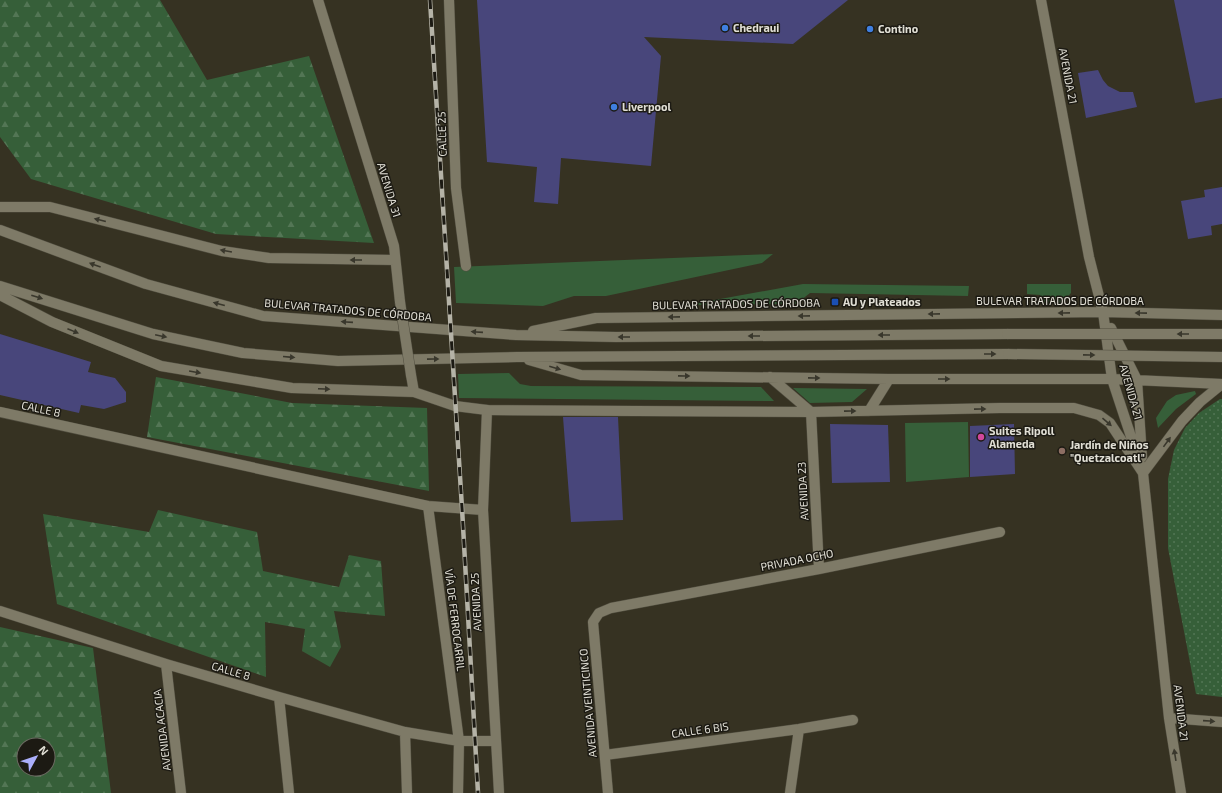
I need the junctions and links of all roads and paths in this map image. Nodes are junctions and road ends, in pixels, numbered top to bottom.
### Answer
1 (318, 0) edge
2 (449, 0) edge
3 (1041, 0) edge
4 (0, 207) edge
5 (0, 230) edge
6 (395, 260) junction
7 (466, 266) dead end
8 (0, 286) edge
9 (0, 295) edge
10 (1103, 312) junction
11 (1222, 315) edge
12 (1222, 334) edge
13 (516, 335) junction
14 (518, 357) junction
15 (1222, 357) edge
16 (770, 377) junction
17 (889, 379) junction
18 (1112, 379) junction
19 (1137, 380) junction
20 (1222, 384) edge
21 (414, 392) junction
22 (487, 410) junction
23 (868, 411) junction
24 (0, 412) edge
25 (811, 412) junction
26 (1144, 473) junction
27 (428, 506) junction
28 (483, 510) junction
29 (1000, 532) dead end
30 (819, 569) junction
31 (0, 610) edge
32 (599, 614) joint
33 (166, 664) junction
34 (279, 697) junction
35 (1169, 718) junction
36 (853, 720) dead end
37 (1222, 722) edge
38 (798, 729) junction
39 (405, 732) junction
40 (459, 741) junction
41 (496, 741) junction
42 (605, 755) junction
43 (181, 793) edge
44 (290, 793) edge
45 (407, 793) edge
46 (458, 793) edge
47 (499, 793) edge
48 (608, 793) edge
49 (790, 793) edge
50 (1181, 793) edge

1 - 6 street, AVENIDA 31
2 - 7 street, CALLE 25
3 - 10 street, AVENIDA 21
6 -> 4 street
13 -> 5 street, BULEVAR TRATADOS DE CÓRDOBA
6 - 21 street, AVENIDA 31, bridge
8 -> 14 street
9 -> 21 street
11 -> 10 street, BULEVAR TRATADOS DE CÓRDOBA
10 -> 13 street, BULEVAR TRATADOS DE CÓRDOBA
10 - 18 street, AVENIDA 21
10 - 19 street
12 -> 13 street, BULEVAR TRATADOS DE CÓRDOBA, bridge
14 -> 15 street, bridge
14 -> 16 street
16 -> 17 street
16 - 25 street
17 -> 18 street
17 - 23 street
18 - 19 street
18 - 26 street, AVENIDA 21
19 - 20 street
19 - 26 street
26 -> 20 street
21 - 22 street
22 - 25 street
22 - 28 street, AVENIDA 25
25 -> 23 street
23 -> 26 street
24 - 27 street, CALLE 8
25 - 30 street, AVENIDA 23
26 - 35 street, AVENIDA 21
27 - 28 street
27 - 40 street, VÍA DE FERROCARRIL
28 - 41 street, AVENIDA 25
29 - 30 street, PRIVADA OCHO
30 - 32 street, PRIVADA OCHO
31 - 33 street, CALLE 8
32 - 42 street, AVENIDA VEINTICINCO
33 - 34 street, CALLE 8
33 - 43 street, AVENIDA ACACIA
34 - 39 street, CALLE 8
34 - 44 street
35 -> 37 street
50 -> 35 street, AVENIDA 21
36 - 38 street, CALLE 6 BIS
38 - 42 street, CALLE 6 BIS
38 - 49 street
39 - 40 street, CALLE 8
39 - 45 street
40 - 41 street, CALLE 8
40 - 46 street, VÍA DE FERROCARRIL
41 - 47 street, AVENIDA 25
42 - 48 street, AVENIDA VEINTICINCO

